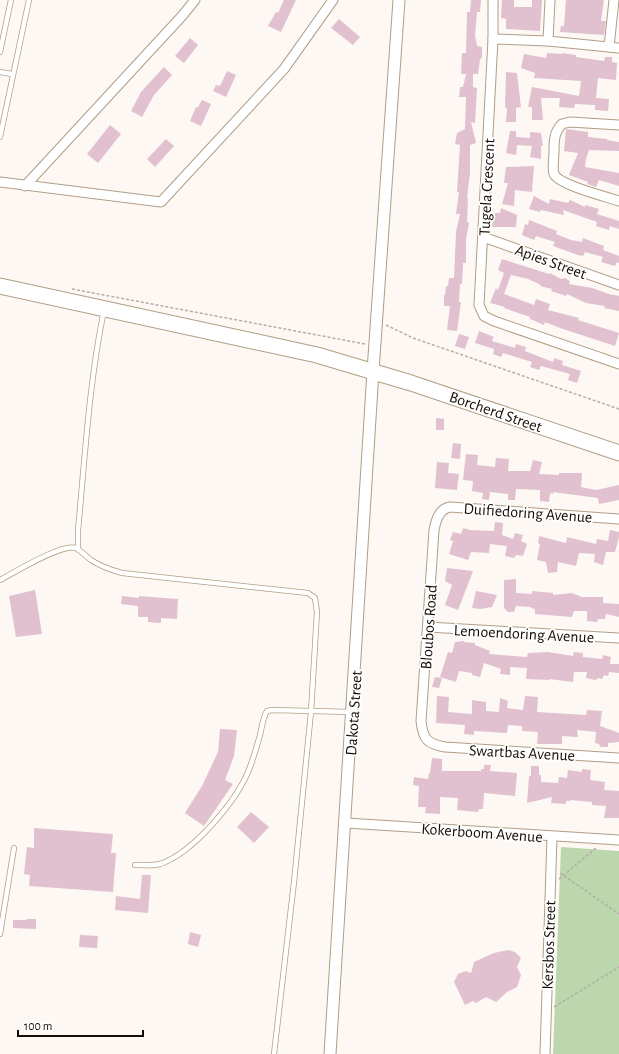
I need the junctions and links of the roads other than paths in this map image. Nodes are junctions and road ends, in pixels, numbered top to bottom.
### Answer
1 (11, 0) edge
2 (29, 0) edge
3 (196, 0) edge
4 (332, 0) edge
5 (399, 0) edge
6 (493, 0) edge
7 (550, 0) edge
8 (614, 0) edge
9 (494, 38) junction
10 (548, 41) junction
11 (609, 47) junction
12 (619, 48) edge
13 (0, 52) edge
14 (0, 72) edge
15 (12, 74) junction
16 (619, 125) edge
17 (0, 137) edge
18 (0, 182) edge
19 (25, 186) junction
20 (619, 201) edge
21 (483, 237) junction
22 (619, 285) edge
23 (0, 286) edge
24 (104, 309) junction
25 (619, 364) edge
26 (374, 371) junction
27 (619, 453) edge
28 (440, 513) joint
29 (619, 519) edge
30 (78, 549) junction
31 (0, 580) edge
32 (428, 627) junction
33 (619, 638) edge
34 (311, 712) junction
35 (353, 712) junction
36 (427, 741) joint
37 (619, 758) edge
38 (346, 823) junction
39 (552, 837) junction
40 (619, 840) edge
41 (14, 848) dead end
42 (135, 865) dead end
43 (0, 934) edge
44 (274, 1054) edge
45 (330, 1054) edge
46 (545, 1054) edge

1 - 13 lane
2 - 15 lane
3 - 19 street
4 - 19 street
5 - 26 street, Dakota Street
6 - 9 street, Tugela Crescent
7 - 10 street
8 - 11 street
9 - 10 street
9 - 21 street, Tugela Crescent
10 - 11 street
11 - 12 street
14 - 15 lane
15 - 17 lane
16 - 20 street
18 - 19 street
21 - 22 street, Apies Street
21 - 25 street, Tugela Crescent
23 - 24 highway, Borcherd Street
24 - 26 highway, Borcherd Street
24 - 30 lane
26 - 27 highway, Borcherd Street
26 - 35 street, Dakota Street
28 - 29 street, Duifiedoring Avenue
28 - 32 street, Bloubos Road
30 - 31 lane
30 - 34 lane
32 - 33 street, Lemoendoring Avenue
32 - 36 street, Bloubos Road
34 - 35 lane
34 - 42 lane
34 - 44 lane
35 - 38 street, Dakota Street
36 - 37 street, Swartbas Avenue
38 - 39 street, Kokerboom Avenue
38 - 45 street, Dakota Street
39 - 40 street, Kokerboom Avenue
39 - 46 street, Kersbos Street
41 - 43 lane

